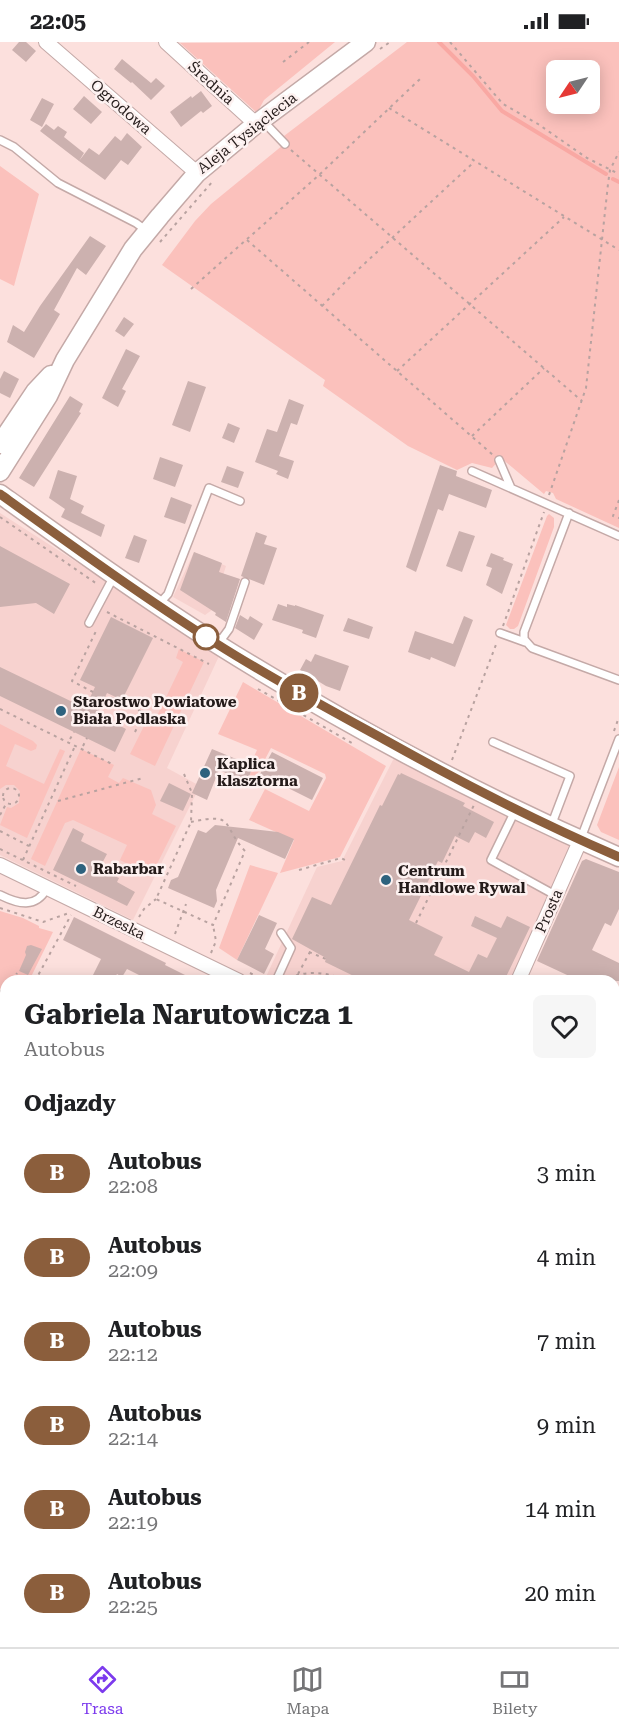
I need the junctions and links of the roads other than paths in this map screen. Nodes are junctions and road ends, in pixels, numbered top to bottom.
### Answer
1 (46, 42) edge
2 (166, 42) edge
3 (374, 46) edge
4 (259, 122) junction
5 (0, 140) edge
6 (285, 144) road end
7 (197, 173) junction
8 (147, 231) junction
9 (64, 360) junction
10 (0, 444) edge
11 (499, 460) road end
12 (472, 471) dead end
13 (0, 472) edge
14 (511, 488) junction
15 (0, 494) edge
16 (240, 501) dead end
17 (569, 513) junction
18 (619, 536) edge
19 (245, 582) dead end
20 (111, 583) junction
21 (158, 605) junction
22 (89, 623) dead end
23 (500, 633) dead end
24 (525, 642) junction
25 (218, 644) junction
26 (619, 681) edge
27 (619, 739) edge
28 (493, 742) dead end
29 (516, 809) junction
30 (551, 826) junction
31 (580, 840) junction
32 (619, 857) edge
33 (0, 865) edge
34 (47, 888) junction
35 (0, 895) edge
36 (555, 895) junction
37 (281, 933) dead end
38 (227, 975) edge
39 (279, 975) edge
40 (521, 975) edge

1 - 7 street, Ogrodowa
2 - 4 street, Średnia
3 - 4 street, Aleja Tysiąclecia
4 - 6 lane
4 - 7 street, Aleja Tysiąclecia
5 - 8 lane
7 - 8 street, Aleja Tysiąclecia
8 - 9 street, Aleja Tysiąclecia
9 - 10 street, Aleja Tysiąclecia
9 - 13 street, Aleja Tysiąclecia
11 - 14 lane
12 - 14 lane
14 - 17 lane
15 - 20 street
16 - 21 lane
17 - 18 lane
17 - 24 lane
19 - 25 lane
20 - 21 street
20 - 22 lane
21 - 25 street
23 - 24 lane
24 - 26 lane
25 - 29 street
27 - 31 lane
28 - 30 lane
29 - 30 street
29 - 36 lane
30 - 31 street
31 - 32 street
31 - 36 street, Prosta
33 - 34 street, Brzeska
34 - 35 lane
34 - 38 street, Brzeska
36 - 40 street, Prosta
37 - 39 lane

